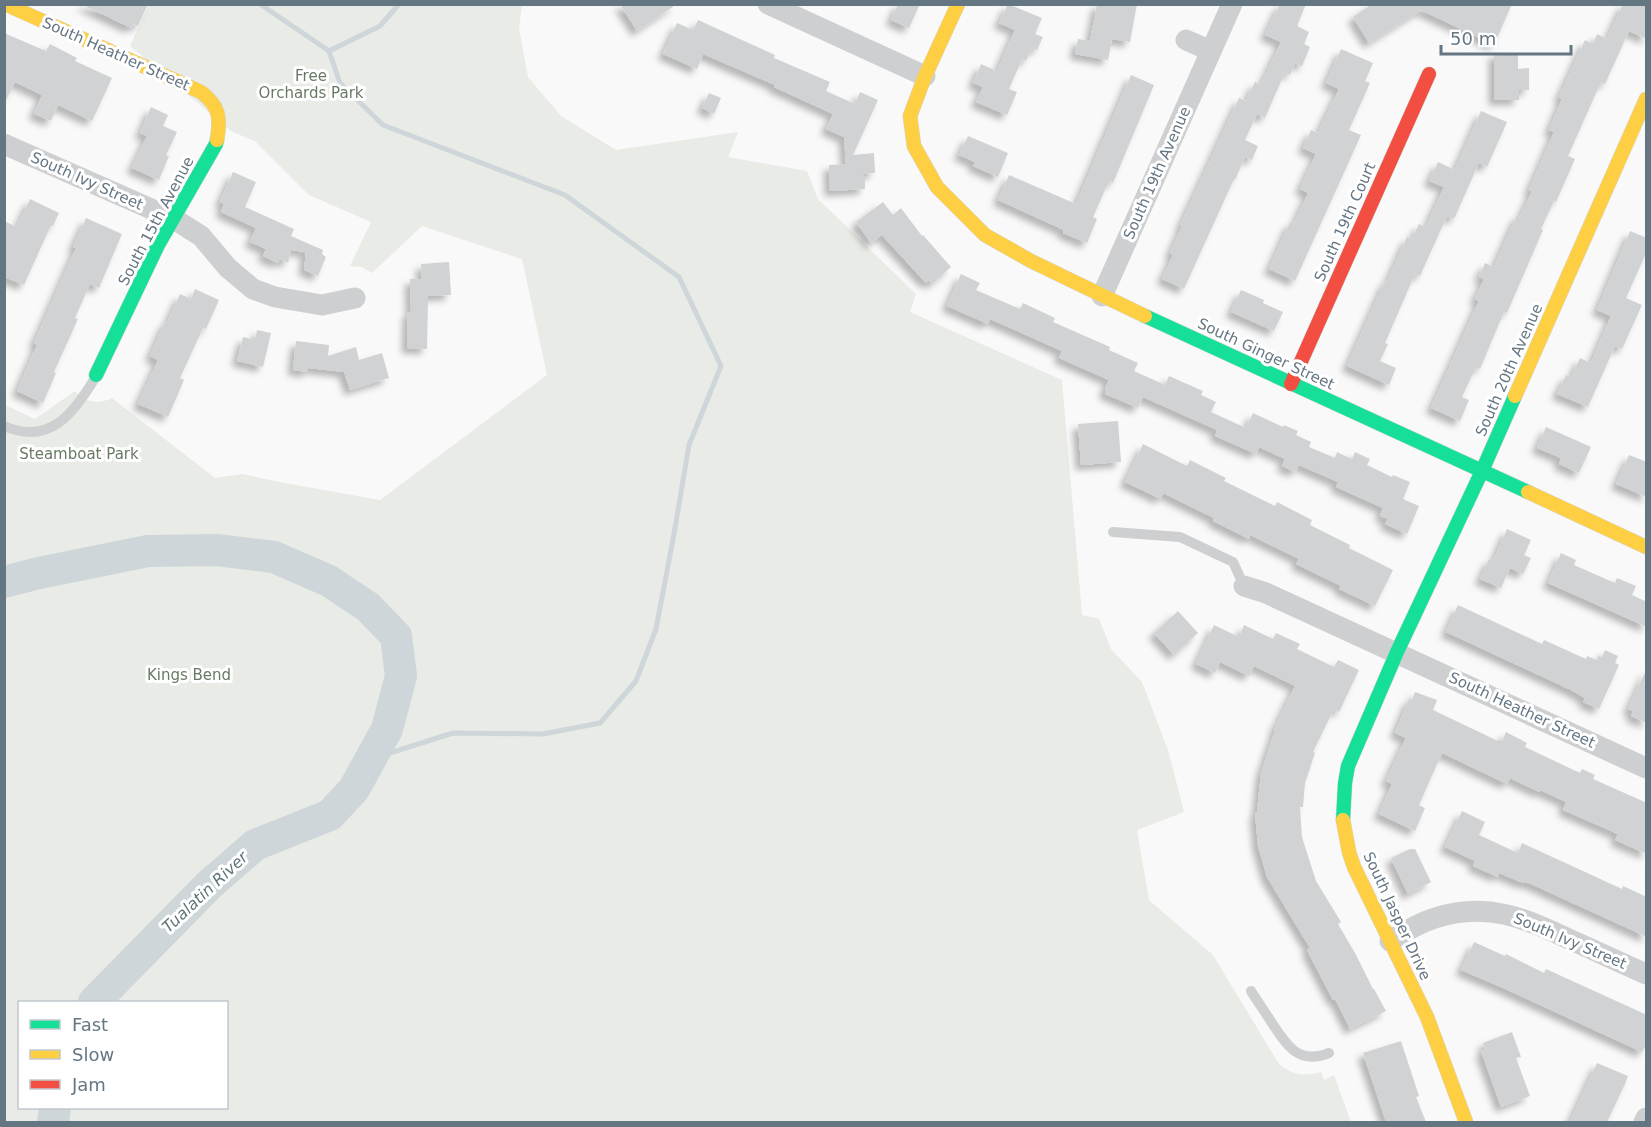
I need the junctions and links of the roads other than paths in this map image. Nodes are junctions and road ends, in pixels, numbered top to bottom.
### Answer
1 (5, 4) edge
2 (768, 4) edge
3 (958, 4) edge
4 (1232, 4) edge
5 (1186, 39) dead end
6 (1211, 51) junction
7 (1429, 74) dead end
8 (925, 76) junction
9 (1647, 99) edge
10 (219, 112) joint
11 (4, 144) edge
12 (174, 219) junction
13 (1102, 296) junction
14 (355, 298) dead end
15 (96, 375) joint
16 (1291, 384) junction
17 (4, 426) edge
18 (1482, 471) junction
19 (1113, 532) dead end
20 (1647, 547) edge
21 (1244, 586) joint
22 (1397, 652) junction
23 (1647, 768) edge
24 (1390, 940) junction
25 (1647, 974) edge
26 (1251, 991) dead end
27 (1329, 1053) dead end
28 (1647, 1118) edge
29 (1466, 1122) edge
30 (1644, 1122) edge

1 - 10 street, South Heather Street
2 - 8 street
3 - 8 street
4 - 6 street, South 19th Avenue
5 - 6 street
6 - 13 street, South 19th Avenue
7 - 16 street, South 19th Court
8 - 13 street, South Ginger Street
9 - 18 street, South 20th Avenue
10 - 12 street, South 15th Avenue
11 - 12 street, South Ivy Street
12 - 14 street, South Ivy Street
12 - 15 street, South 15th Avenue
13 - 16 street, South Ginger Street
15 - 17 lane
16 - 18 street, South Ginger Street
18 - 20 street, South Ginger Street
18 - 22 street, South 20th Avenue
19 - 21 lane
21 - 22 street, South Heather Street
22 - 23 street, South Heather Street
22 - 24 street, South Jasper Drive
24 - 25 street, South Ivy Street
24 - 29 street, South Jasper Drive
26 - 27 lane
28 - 30 street

